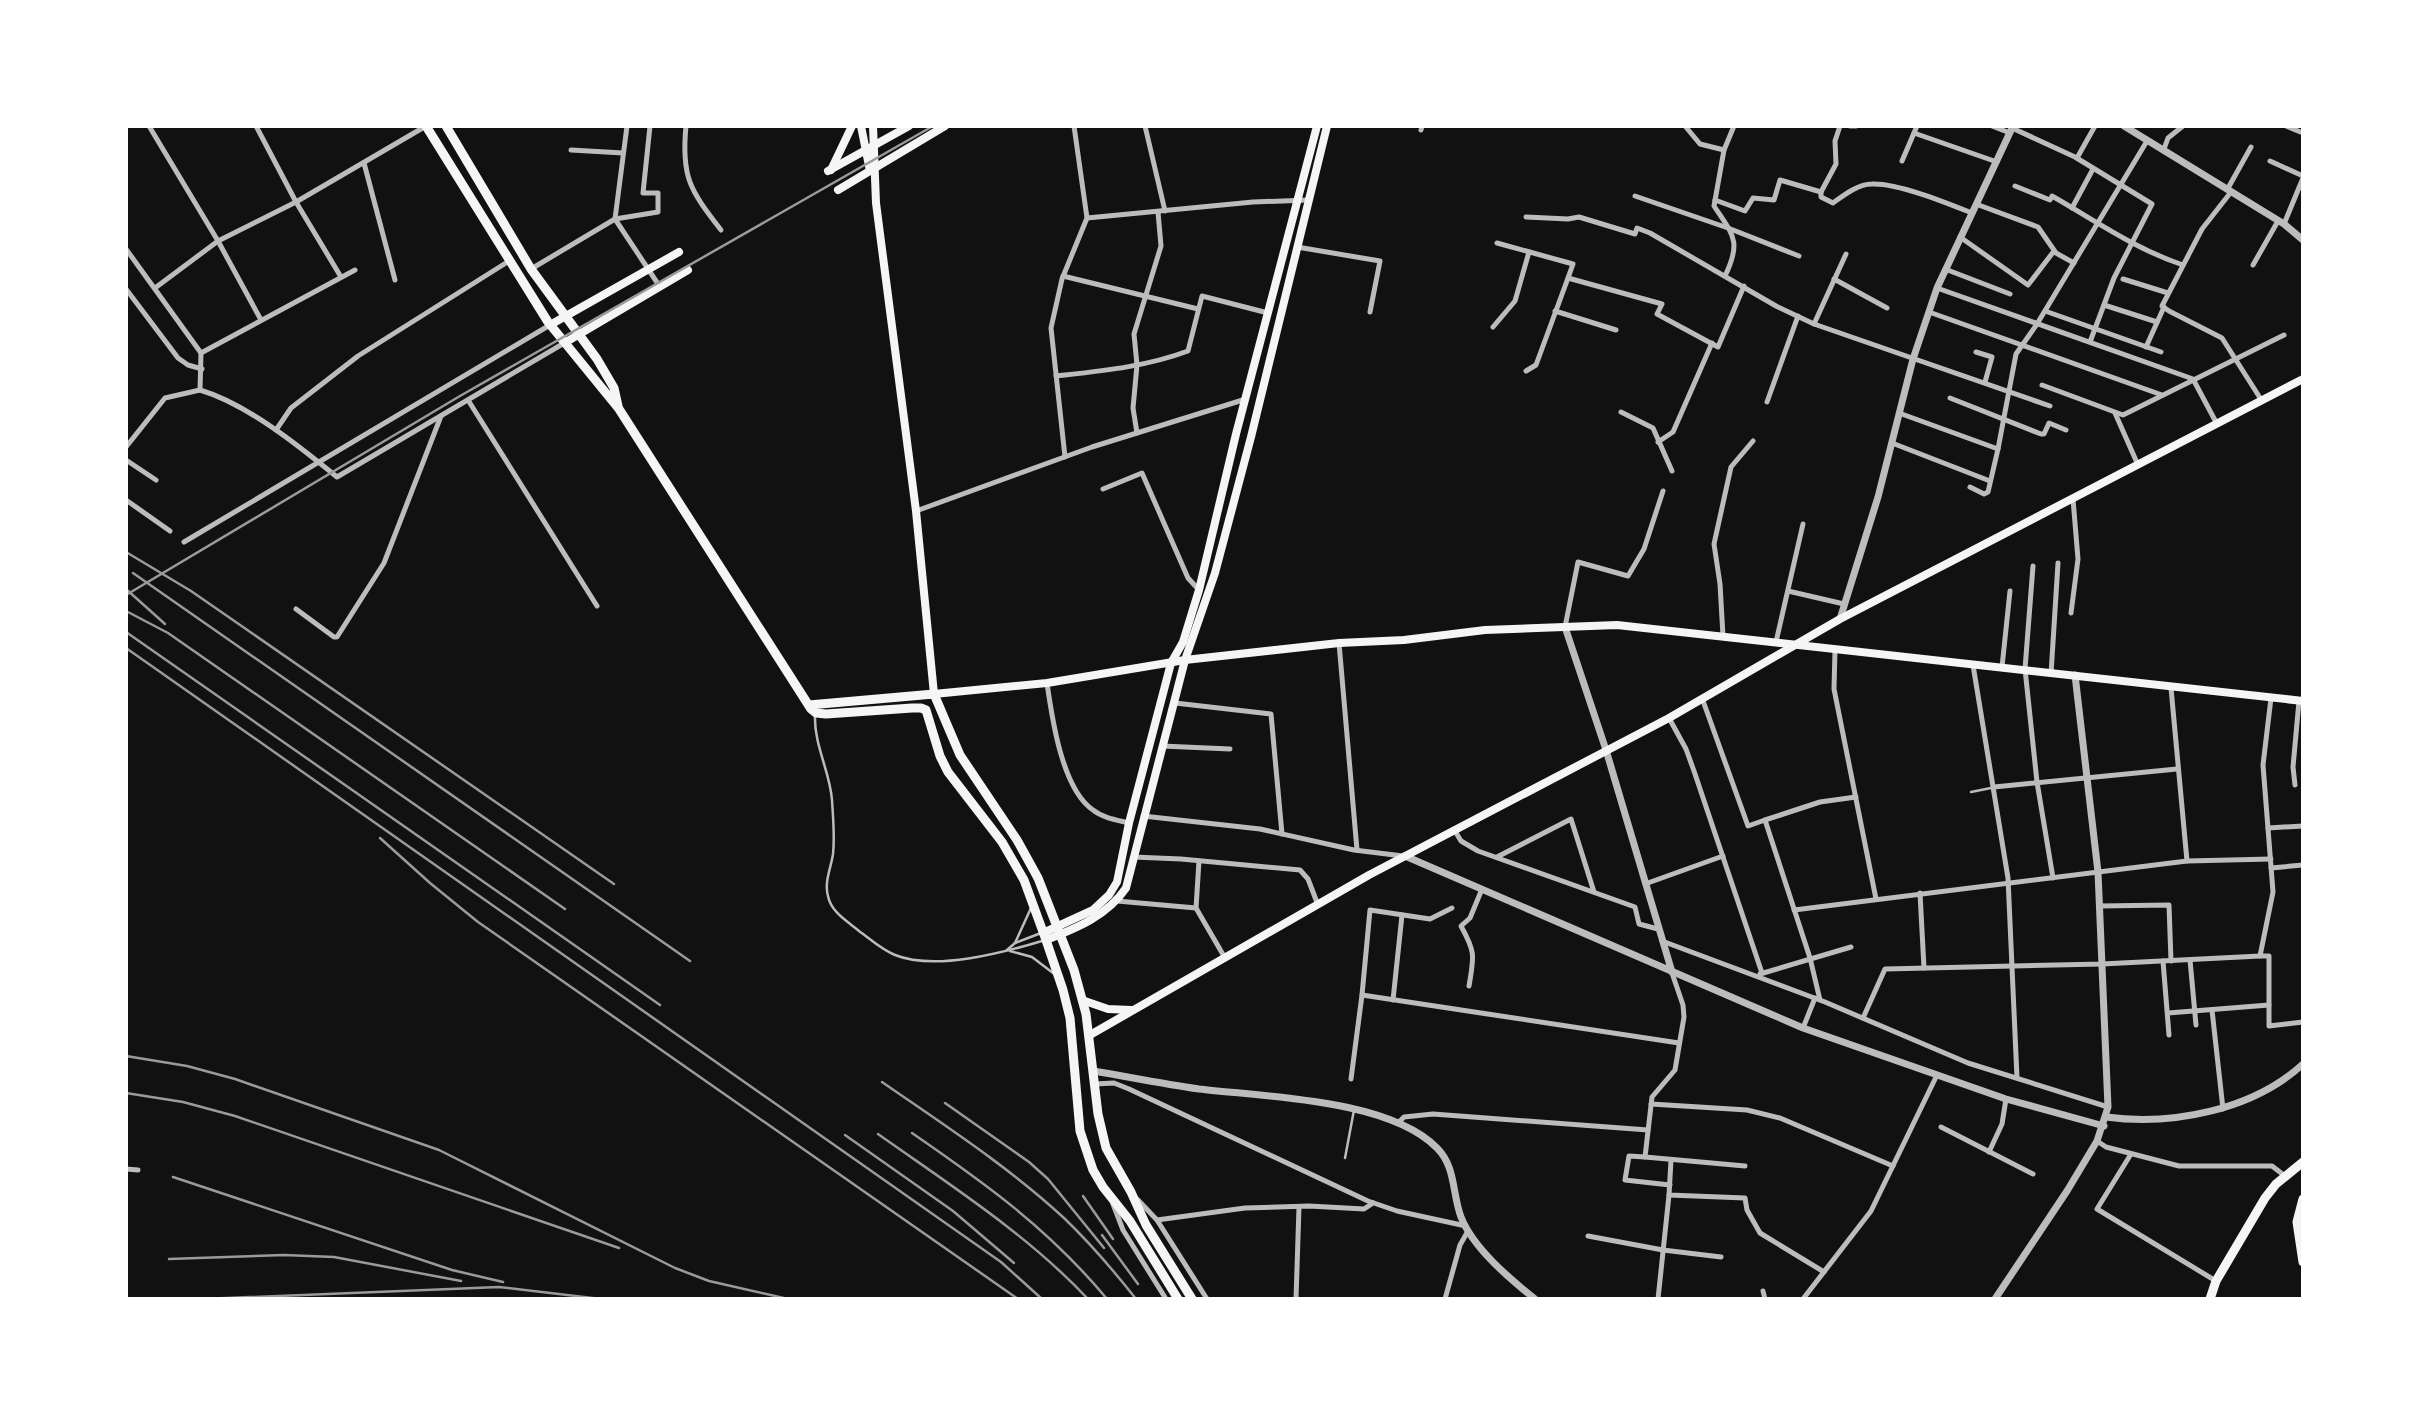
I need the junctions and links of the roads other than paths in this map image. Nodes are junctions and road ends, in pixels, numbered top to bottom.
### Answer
1 (149, 126) edge
2 (256, 126) edge
3 (426, 126) edge
4 (627, 126) edge
5 (650, 126) edge
6 (686, 126) edge
7 (852, 126) edge
8 (861, 126) edge
9 (873, 126) edge
10 (909, 126) edge
11 (945, 126) edge
12 (1074, 126) edge
13 (1145, 126) edge
14 (1317, 126) edge
15 (1327, 126) edge
16 (1685, 126) edge
17 (1734, 126) edge
18 (1840, 126) edge
19 (1850, 126) edge
20 (1856, 126) edge
21 (1917, 126) edge
22 (1992, 126) edge
23 (2095, 126) edge
24 (2124, 126) edge
25 (2140, 126) edge
26 (2183, 126) edge
27 (2286, 126) edge
28 (447, 127) edge
29 (2012, 129) edge
30 (1914, 133) junction
31 (2303, 133) edge
32 (2136, 134) junction
33 (432, 136) junction
34 (2147, 141) junction
35 (875, 145) junction
36 (2251, 147) dead end
37 (2164, 149) junction
38 (571, 150) dead end
39 (865, 150) junction
40 (1724, 150) junction
41 (623, 153) junction
42 (2077, 158) junction
43 (1902, 161) dead end
44 (2270, 161) dead end
45 (1997, 162) junction
46 (364, 163) junction
47 (873, 169) junction
48 (2093, 169) junction
49 (2303, 177) edge
50 (2015, 186) dead end
51 (2120, 186) junction
52 (838, 190) dead end
53 (2229, 191) junction
54 (1821, 192) junction
55 (1635, 196) dead end
56 (1297, 200) junction
57 (1309, 200) junction
58 (1715, 201) junction
59 (296, 202) junction
60 (1976, 204) junction
61 (2072, 208) junction
62 (1161, 211) junction
63 (1972, 213) junction
64 (1526, 217) dead end
65 (1087, 218) junction
66 (615, 219) junction
67 (2281, 223) junction
68 (2097, 224) junction
69 (1728, 228) junction
70 (721, 230) dead end
71 (1960, 237) junction
72 (2303, 240) edge
73 (218, 241) junction
74 (1497, 243) dead end
75 (2132, 244) junction
76 (1297, 247) junction
77 (126, 249) edge
78 (2054, 251) junction
79 (679, 252) dead end
80 (1529, 252) junction
81 (1846, 254) dead end
82 (1799, 256) dead end
83 (509, 261) junction
84 (2074, 262) junction
85 (2183, 265) junction
86 (2253, 265) dead end
87 (649, 268) junction
88 (531, 269) junction
89 (1945, 269) junction
90 (355, 270) dead end
91 (688, 270) dead end
92 (341, 276) junction
93 (1063, 276) junction
94 (1725, 276) junction
95 (1568, 278) junction
96 (1834, 279) junction
97 (2123, 279) dead end
98 (395, 280) dead end
99 (1744, 286) junction
100 (660, 287) junction
101 (155, 288) junction
102 (1937, 288) junction
103 (126, 289) edge
104 (2168, 293) junction
105 (2010, 294) dead end
106 (1144, 296) junction
107 (2104, 305) junction
108 (2164, 307) junction
109 (1198, 309) junction
110 (1887, 309) dead end
111 (2045, 311) junction
112 (1370, 312) dead end
113 (1555, 312) junction
114 (1929, 312) junction
115 (1268, 313) junction
116 (1798, 316) junction
117 (564, 317) junction
118 (261, 320) junction
119 (2157, 322) junction
120 (1814, 324) junction
121 (2037, 324) junction
122 (550, 325) junction
123 (1493, 327) dead end
124 (2095, 328) junction
125 (1615, 330) dead end
126 (580, 333) junction
127 (2284, 335) dead end
128 (566, 342) junction
129 (2090, 342) junction
130 (1712, 343) junction
131 (2023, 345) junction
132 (2146, 347) junction
133 (1976, 352) dead end
134 (2161, 352) dead end
135 (201, 354) junction
136 (1913, 359) junction
137 (2236, 359) junction
138 (1137, 365) junction
139 (202, 369) junction
140 (1526, 371) dead end
141 (1056, 376) junction
142 (2193, 379) junction
143 (2303, 379) edge
144 (1985, 382) junction
145 (2042, 385) dead end
146 (200, 390) junction
147 (2008, 390) junction
148 (2162, 395) junction
149 (1950, 398) dead end
150 (1246, 399) junction
151 (468, 400) junction
152 (2262, 401) junction
153 (1768, 402) dead end
154 (2050, 406) dead end
155 (619, 409) junction
156 (1621, 412) dead end
157 (1899, 413) junction
158 (2115, 413) junction
159 (441, 416) junction
160 (2004, 418) junction
161 (2217, 424) junction
162 (276, 430) junction
163 (2066, 430) dead end
164 (1137, 433) junction
165 (1236, 434) junction
166 (1251, 437) junction
167 (1753, 441) dead end
168 (1658, 442) junction
169 (1892, 443) junction
170 (126, 447) edge
171 (1998, 449) junction
172 (1065, 457) junction
173 (126, 460) edge
174 (320, 463) junction
175 (2138, 465) junction
176 (1672, 471) dead end
177 (156, 480) dead end
178 (1990, 481) junction
179 (1970, 487) dead end
180 (1103, 489) dead end
181 (1662, 491) dead end
182 (2073, 499) junction
183 (126, 500) edge
184 (916, 510) junction
185 (1803, 524) dead end
186 (170, 531) dead end
187 (184, 542) dead end
188 (2058, 564) dead end
189 (2033, 566) dead end
190 (1199, 590) junction
191 (1788, 591) junction
192 (2010, 591) dead end
193 (1844, 604) junction
194 (597, 606) dead end
195 (296, 609) dead end
196 (2071, 613) dead end
197 (1840, 619) junction
198 (1565, 627) junction
199 (1723, 636) junction
200 (1776, 642) junction
201 (1339, 643) junction
202 (1797, 645) junction
203 (1835, 650) junction
204 (1185, 660) junction
205 (1171, 663) junction
206 (1973, 665) junction
207 (2002, 667) junction
208 (2025, 669) junction
209 (2051, 674) junction
210 (2075, 675) junction
211 (1047, 683) junction
212 (2171, 688) junction
213 (934, 694) junction
214 (1702, 698) junction
215 (2271, 698) junction
216 (2301, 701) edge
217 (1175, 703) junction
218 (812, 709) junction
219 (1669, 718) junction
220 (1163, 746) junction
221 (1230, 749) dead end
222 (1606, 750) junction
223 (2177, 769) junction
224 (2086, 778) junction
225 (2037, 782) junction
226 (2295, 785) dead end
227 (1994, 787) junction
228 (1970, 792) dead end
229 (1856, 797) junction
230 (1143, 816) junction
231 (1765, 820) junction
232 (1129, 823) junction
233 (2303, 826) edge
234 (2268, 828) junction
235 (1455, 831) junction
236 (1282, 834) junction
237 (1357, 850) junction
238 (1405, 856) junction
239 (1723, 856) junction
240 (1133, 857) junction
241 (1497, 857) junction
242 (2271, 859) junction
243 (1199, 861) junction
244 (2187, 861) junction
245 (2303, 865) edge
246 (2271, 868) junction
247 (2098, 872) junction
248 (2053, 878) junction
249 (2008, 883) junction
250 (1645, 884) junction
251 (1482, 889) junction
252 (1594, 892) junction
253 (1920, 893) junction
254 (1876, 899) junction
255 (1117, 901) junction
256 (1032, 903) junction
257 (1318, 905) junction
258 (2100, 906) junction
259 (1196, 908) junction
260 (1452, 908) dead end
261 (1794, 910) junction
262 (1402, 915) junction
263 (1658, 929) junction
264 (1059, 930) junction
265 (1045, 936) junction
266 (1662, 941) junction
267 (1015, 943) junction
268 (1851, 947) dead end
269 (1007, 950) junction
270 (2260, 956) junction
271 (1225, 958) junction
272 (1810, 958) junction
273 (2190, 960) junction
274 (2163, 961) junction
275 (2171, 961) junction
276 (2102, 964) junction
277 (2012, 966) junction
278 (1924, 968) junction
279 (1672, 973) junction
280 (1762, 973) junction
281 (1754, 976) junction
282 (1060, 983) junction
283 (1469, 986) dead end
284 (1362, 995) junction
285 (1818, 999) junction
286 (1082, 1000) junction
287 (1393, 1000) junction
288 (2269, 1005) junction
289 (1134, 1009) junction
290 (2212, 1010) junction
291 (2194, 1011) junction
292 (2168, 1013) junction
293 (1863, 1018) junction
294 (2303, 1022) edge
295 (2196, 1026) dead end
296 (1803, 1028) junction
297 (1090, 1035) junction
298 (2169, 1035) dead end
299 (1679, 1043) junction
300 (2303, 1064) edge
301 (1094, 1071) junction
302 (1937, 1075) junction
303 (2017, 1078) junction
304 (1351, 1079) dead end
305 (1095, 1084) junction
306 (2006, 1099) junction
307 (1651, 1104) junction
308 (2108, 1107) junction
309 (1355, 1109) junction
310 (2223, 1110) junction
311 (2106, 1117) junction
312 (1399, 1122) junction
313 (2104, 1126) junction
314 (1941, 1127) dead end
315 (1648, 1130) junction
316 (2097, 1141) junction
317 (1989, 1152) junction
318 (2131, 1154) junction
319 (1645, 1157) junction
320 (1345, 1158) dead end
321 (1671, 1160) junction
322 (1745, 1166) dead end
323 (1893, 1166) junction
324 (2301, 1167) edge
325 (126, 1169) edge
326 (138, 1170) dead end
327 (2033, 1174) dead end
328 (2285, 1176) junction
329 (1670, 1185) junction
330 (1131, 1192) junction
331 (1669, 1195) junction
332 (1110, 1196) junction
333 (2303, 1199) edge
334 (1373, 1203) junction
335 (1299, 1207) junction
336 (1157, 1220) junction
337 (1467, 1228) junction
338 (1588, 1236) dead end
339 (1663, 1250) junction
340 (1721, 1257) dead end
341 (2303, 1262) edge
342 (1824, 1272) junction
343 (2216, 1282) junction
344 (1763, 1292) dead end
345 (1166, 1299) edge
346 (1178, 1299) edge
347 (1192, 1299) edge
348 (1208, 1299) edge
349 (1296, 1299) edge
350 (1445, 1299) edge
351 (1535, 1299) edge
352 (1658, 1299) edge
353 (1765, 1299) edge
354 (1803, 1299) edge
355 (1995, 1299) edge
356 (2210, 1299) edge

1 - 73 street
2 - 59 street
3 - 33 main road
3 - 46 street
4 - 41 street
5 - 66 street
6 - 70 street
7 - 39 main road
8 - 39 main road
9 - 35 main road
10 - 35 main road
11 - 47 main road
12 - 65 street
13 - 62 street
14 - 56 main road
15 - 57 main road
16 - 40 street
17 - 40 street
18 - 54 street
19 - 20 street
21 - 30 street
22 - 29 street
23 - 42 street
24 - 32 street
25 - 32 street
26 - 37 street
27 - 31 street
28 - 33 street
28 - 88 main road
29 - 42 street
29 - 45 street
30 - 43 street
30 - 45 street
32 - 34 street
33 - 83 main road
34 - 37 street
34 - 51 street
35 - 39 main road
35 - 47 main road
36 - 53 street
37 - 53 street
38 - 41 street
39 - 47 main road
40 - 58 street
41 - 66 street
42 - 48 street
44 - 49 street
45 - 60 street
46 - 59 street
46 - 98 street
47 - 52 main road
47 - 184 main road
48 - 51 street
48 - 61 street
49 - 67 street
50 - 61 street
51 - 68 street
51 - 75 street
53 - 67 street
53 - 85 street
54 - 58 street
54 - 63 street
55 - 69 street
56 - 57 street
56 - 62 street
56 - 115 main road
57 - 76 main road
58 - 69 street
59 - 73 street
59 - 92 street
60 - 63 street
60 - 78 street
61 - 68 street
62 - 65 street
62 - 106 street
63 - 71 street
64 - 94 street
65 - 93 street
66 - 87 street
66 - 88 street
67 - 72 street
67 - 86 street
68 - 75 street
68 - 84 street
69 - 82 street
69 - 94 street
71 - 78 street
71 - 89 street
73 - 101 street
73 - 118 street
74 - 80 street
75 - 85 street
75 - 107 street
76 - 112 street
76 - 166 main road
77 - 101 street
78 - 84 street
79 - 87 main road
80 - 95 street
80 - 123 street
81 - 96 street
83 - 122 main road
83 - 162 street
84 - 111 street
85 - 104 street
87 - 100 street
87 - 117 main road
88 - 117 main road
89 - 102 street
89 - 105 street
90 - 92 street
91 - 100 main road
92 - 118 street
93 - 106 street
93 - 141 street
94 - 99 street
95 - 113 street
95 - 130 street
96 - 110 street
96 - 120 street
97 - 104 street
99 - 116 street
99 - 130 street
100 - 126 main road
101 - 135 street
102 - 114 street
102 - 121 street
103 - 139 street
104 - 108 street
106 - 109 street
106 - 138 street
107 - 119 street
107 - 124 street
108 - 119 street
108 - 137 street
109 - 115 street
109 - 138 street
111 - 121 street
111 - 124 street
113 - 125 street
113 - 140 street
114 - 131 street
114 - 136 street
115 - 150 main road
116 - 120 street
116 - 153 street
117 - 122 main road
117 - 126 main road
118 - 135 street
119 - 132 street
120 - 136 street
121 - 129 street
121 - 131 street
122 - 128 main road
122 - 174 street
124 - 129 street
124 - 132 street
126 - 128 main road
126 - 155 main road
127 - 137 street
128 - 151 street
128 - 155 main road
129 - 142 street
130 - 168 street
131 - 147 street
131 - 148 street
132 - 134 street
133 - 144 street
135 - 139 street
136 - 144 street
136 - 157 street
137 - 142 street
137 - 152 street
138 - 141 street
138 - 164 street
139 - 146 street
141 - 172 street
142 - 148 street
142 - 161 street
143 - 152 main road
144 - 147 street
145 - 158 street
146 - 162 street
146 - 170 street
147 - 154 street
147 - 160 street
148 - 158 street
149 - 160 street
150 - 164 street
150 - 165 main road
151 - 159 street
151 - 194 street
152 - 161 main road
155 - 218 main road
156 - 168 street
157 - 169 street
157 - 171 street
158 - 175 street
159 - 174 street
159 - 195 street
160 - 163 street
160 - 171 street
161 - 175 main road
162 - 174 street
164 - 172 street
165 - 166 main road
165 - 190 main road
166 - 204 main road
167 - 199 street
168 - 176 street
169 - 178 street
169 - 193 street
171 - 178 street
172 - 184 street
173 - 177 street
174 - 187 street
175 - 182 main road
178 - 179 street
180 - 190 street
181 - 198 street
182 - 196 street
182 - 197 main road
183 - 186 street
184 - 213 main road
185 - 191 street
188 - 209 street
189 - 208 street
190 - 205 main road
191 - 193 street
191 - 200 street
192 - 207 street
193 - 197 street
197 - 202 main road
198 - 199 main road
198 - 201 main road
198 - 222 street
199 - 200 main road
200 - 202 main road
201 - 204 main road
201 - 237 street
202 - 203 main road
202 - 214 main road
203 - 206 main road
203 - 229 street
204 - 205 main road
204 - 217 main road
205 - 211 main road
205 - 232 main road
206 - 207 main road
206 - 227 street
207 - 208 main road
208 - 209 main road
208 - 225 street
209 - 210 main road
210 - 212 main road
210 - 224 street
211 - 213 main road
211 - 232 street
212 - 215 main road
212 - 223 street
213 - 218 main road
213 - 264 main road
214 - 219 main road
214 - 231 street
215 - 216 main road
215 - 234 street
216 - 226 street
217 - 220 main road
217 - 236 street
218 - 256 main road
218 - 269 lane
219 - 222 main road
219 - 239 street
220 - 221 street
220 - 230 main road
222 - 235 main road
222 - 250 street
223 - 224 street
223 - 244 street
224 - 225 street
224 - 247 street
225 - 227 street
225 - 248 street
227 - 228 lane
227 - 249 street
229 - 231 street
229 - 254 street
230 - 236 street
230 - 240 main road
231 - 261 street
232 - 264 main road
233 - 234 street
234 - 242 street
235 - 238 main road
235 - 241 street
236 - 237 street
237 - 238 street
238 - 251 street
238 - 257 main road
239 - 250 street
239 - 280 street
240 - 243 street
240 - 255 main road
241 - 252 street
241 - 252 street
242 - 244 street
242 - 246 street
243 - 257 street
243 - 259 street
244 - 247 street
245 - 246 street
246 - 270 street
247 - 248 street
247 - 258 street
248 - 249 street
249 - 253 street
249 - 277 street
250 - 263 street
251 - 279 street
251 - 283 street
252 - 263 street
253 - 254 street
253 - 278 street
254 - 261 street
255 - 259 street
255 - 264 main road
256 - 265 main road
256 - 267 lane
257 - 271 main road
258 - 275 street
258 - 276 street
259 - 271 street
260 - 262 street
261 - 272 street
262 - 284 street
262 - 287 street
263 - 266 street
264 - 265 main road
264 - 286 main road
265 - 267 lane
265 - 269 lane
265 - 282 main road
266 - 279 street
266 - 281 street
267 - 269 lane
268 - 272 street
269 - 282 lane
270 - 273 street
270 - 288 street
271 - 289 main road
272 - 280 street
272 - 285 street
273 - 275 street
273 - 291 street
274 - 275 street
274 - 276 street
274 - 292 street
276 - 277 street
276 - 308 street
277 - 278 street
277 - 303 street
278 - 293 street
279 - 296 street
279 - 299 street
280 - 281 street
281 - 285 street
282 - 332 main road
284 - 287 street
284 - 304 street
285 - 293 street
285 - 296 street
286 - 289 main road
286 - 297 main road
287 - 299 street
288 - 290 street
288 - 294 street
289 - 297 main road
290 - 291 street
290 - 310 street
291 - 292 street
291 - 295 street
292 - 298 street
293 - 303 street
296 - 302 street
297 - 301 main road
299 - 307 street
300 - 310 street
301 - 305 main road
301 - 309 street
302 - 306 street
302 - 323 street
303 - 308 street
305 - 330 main road
305 - 334 street
306 - 313 street
306 - 317 street
307 - 315 street
307 - 323 street
308 - 311 street
309 - 312 street
309 - 320 lane
310 - 311 street
311 - 313 street
312 - 315 street
312 - 337 street
313 - 316 street
314 - 317 street
315 - 319 street
316 - 318 street
316 - 355 street
317 - 327 street
318 - 328 street
318 - 343 street
319 - 321 street
319 - 329 street
321 - 322 street
321 - 329 street
323 - 342 street
324 - 328 main road
325 - 326 street
328 - 343 main road
329 - 331 street
330 - 336 street
330 - 347 main road
331 - 339 street
331 - 342 street
332 - 345 street
332 - 346 main road
333 - 341 main road
334 - 335 street
334 - 337 street
335 - 336 street
335 - 349 street
336 - 348 street
337 - 350 street
337 - 351 street
338 - 339 street
339 - 340 street
339 - 352 street
342 - 354 street
343 - 356 main road
344 - 353 street

